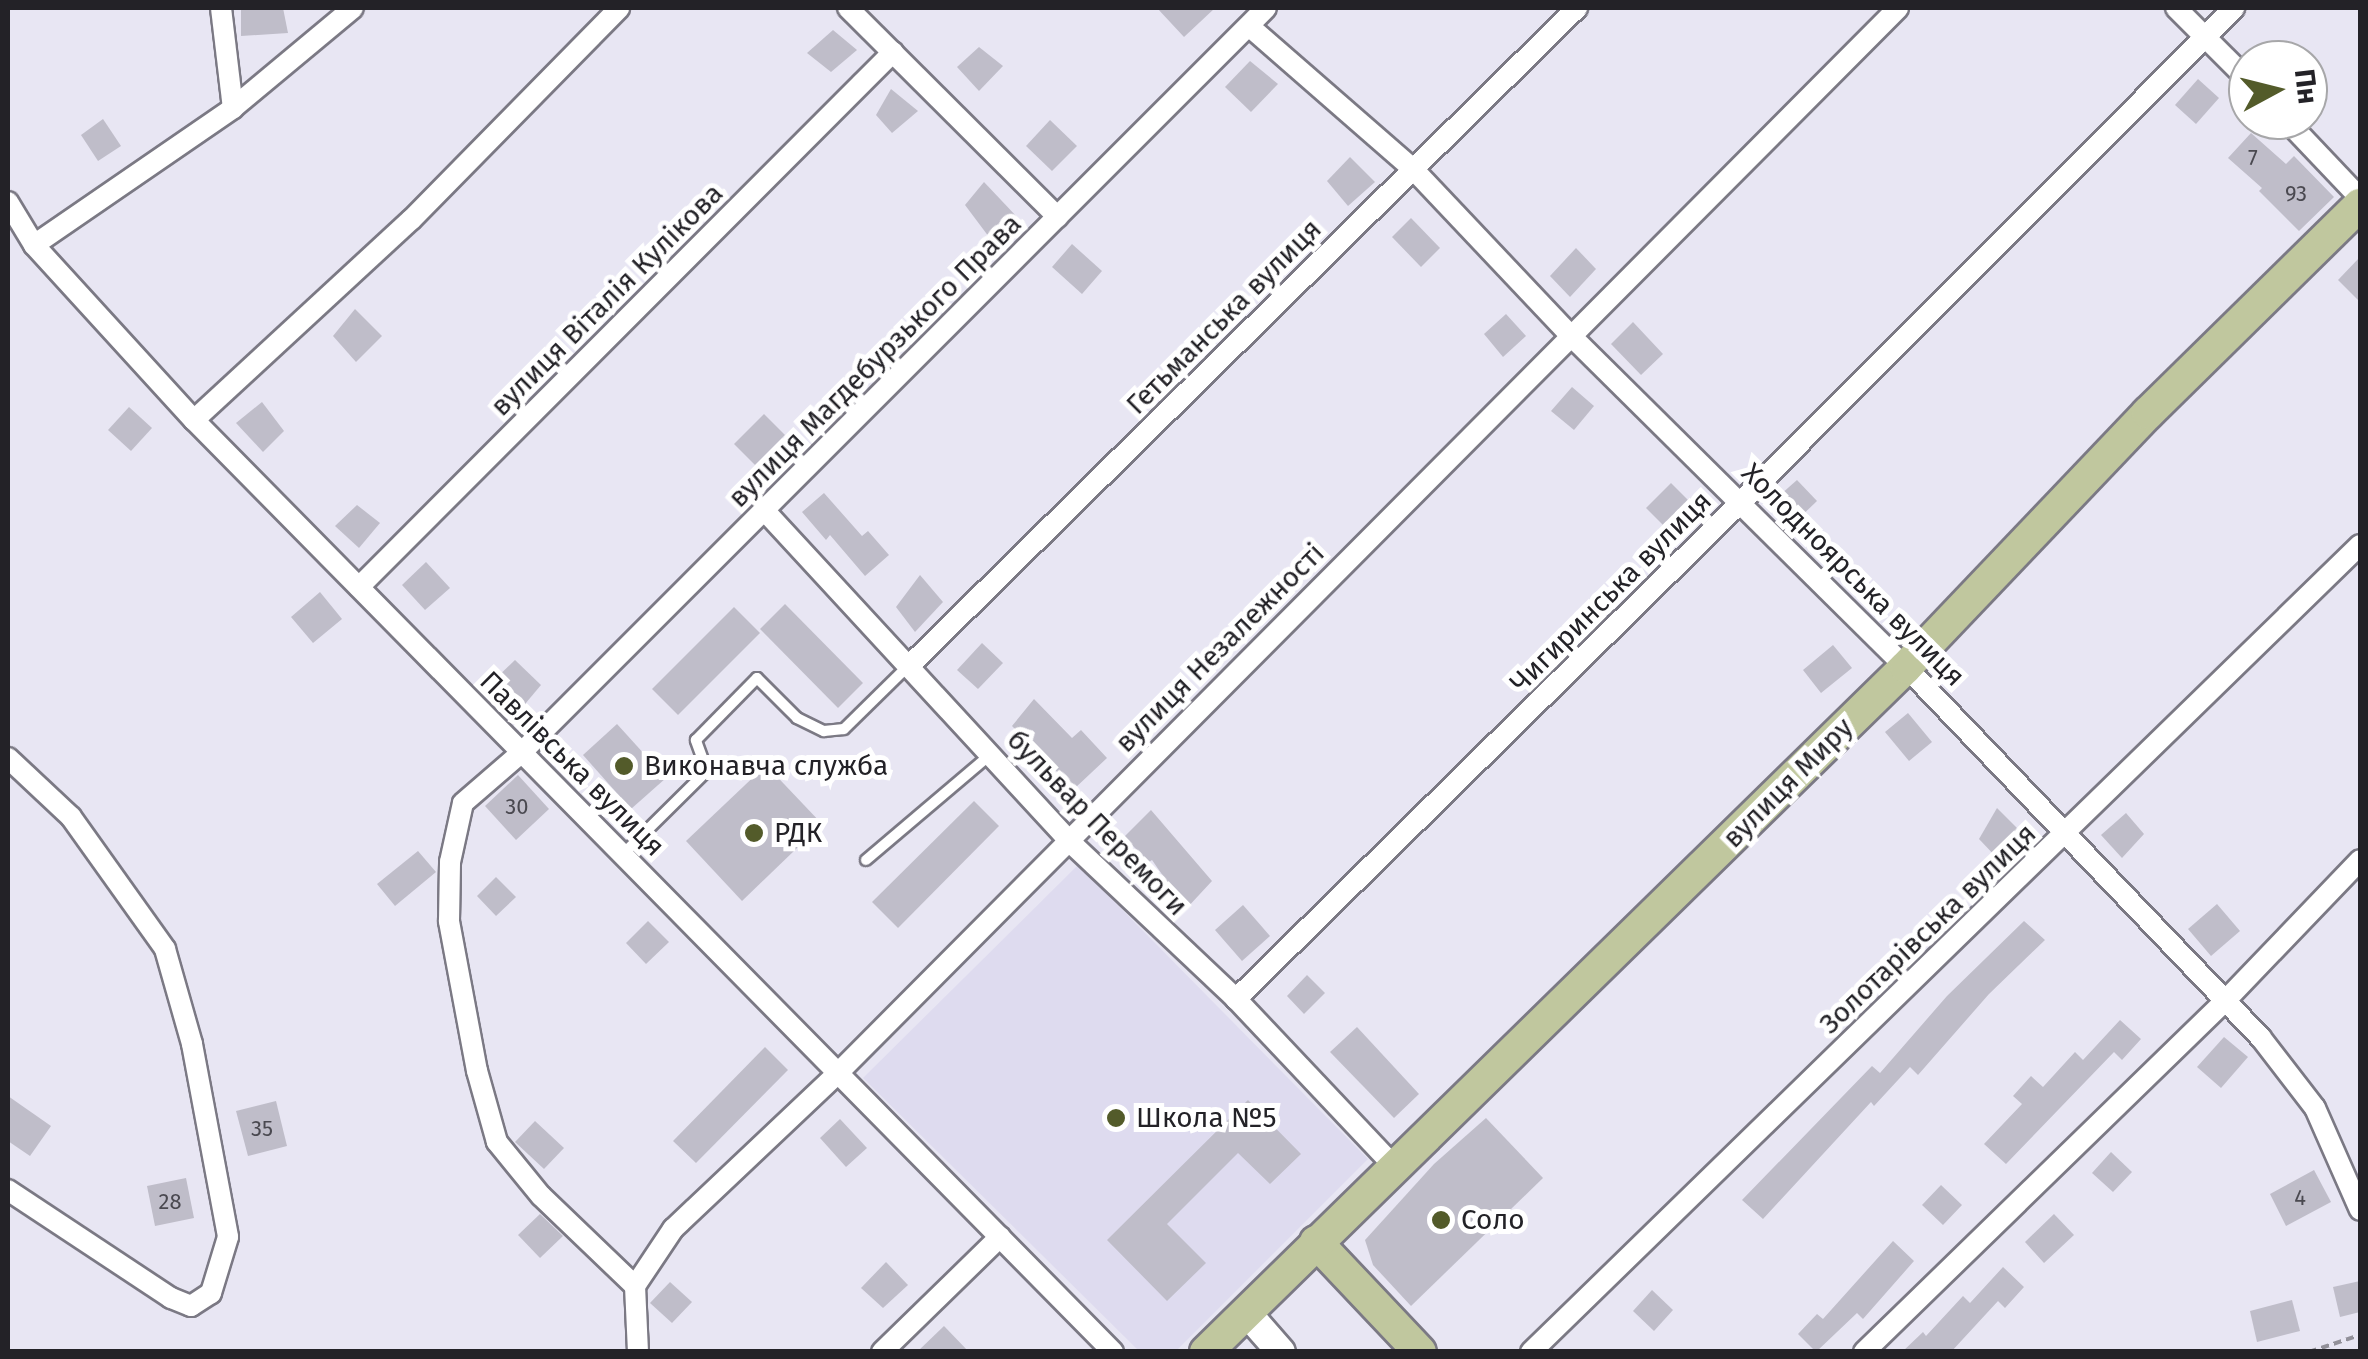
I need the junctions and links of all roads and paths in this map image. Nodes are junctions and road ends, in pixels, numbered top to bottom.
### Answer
1 (221, 8) edge
2 (353, 8) edge
3 (620, 8) edge
4 (848, 8) edge
5 (1266, 8) edge
6 (1577, 8) edge
7 (1898, 8) edge
8 (2176, 8) edge
9 (2234, 8) edge
10 (1249, 26) junction
11 (2205, 36) junction
12 (893, 52) junction
13 (2228, 60) edge
14 (233, 108) junction
15 (2304, 140) edge
16 (1413, 169) junction
17 (8, 202) edge
18 (2360, 202) edge
19 (1058, 217) junction
20 (34, 245) junction
21 (1570, 335) junction
22 (194, 420) junction
23 (1742, 501) junction
24 (764, 510) junction
25 (2360, 545) edge
26 (359, 586) junction
27 (909, 666) junction
28 (1906, 667) junction
29 (522, 752) junction
30 (991, 754) junction
31 (8, 758) edge
32 (2065, 835) junction
33 (1068, 840) junction
34 (623, 854) junction
35 (866, 860) dead end
36 (2360, 860) edge
37 (1236, 999) junction
38 (2225, 1000) junction
39 (837, 1074) junction
40 (1397, 1169) junction
41 (8, 1190) edge
42 (2360, 1210) edge
43 (1000, 1237) junction
44 (1316, 1242) junction
45 (636, 1286) junction
46 (1246, 1312) junction
47 (2360, 1335) edge
48 (638, 1352) edge
49 (882, 1352) edge
50 (1112, 1352) edge
51 (1206, 1352) edge
52 (1281, 1352) edge
53 (1420, 1352) edge
54 (1531, 1352) edge
55 (1864, 1352) edge
56 (2309, 1352) edge

1 - 14 street
2 - 14 street
3 - 22 street
4 - 12 street
5 - 10 street, вулиця Магдебурзького Права
6 - 16 street, Гетьманська вулиця
7 - 21 street, вулиця Незалежності
8 - 11 street
9 - 11 street, Чигиринська вулиця
10 - 16 street, Холодноярська вулиця
10 - 19 street, вулиця Магдебурзького Права
11 - 13 street
11 - 23 street, Чигиринська вулиця
12 - 19 street
12 - 26 street, вулиця Віталія Кулікова
14 - 20 street
15 - 18 street
16 - 21 street, Холодноярська вулиця
16 - 27 street, Гетьманська вулиця
17 - 20 street, Павлівська вулиця
18 - 28 main road, вулиця Миру
19 - 24 street, вулиця Магдебурзького Права
20 - 22 street, Павлівська вулиця
21 - 23 street, Холодноярська вулиця
21 - 33 street, вулиця Незалежності
22 - 26 street, Павлівська вулиця
23 - 28 street, Холодноярська вулиця
23 - 37 street, Чигиринська вулиця
24 - 27 street, бульвар Перемоги
24 - 29 street, вулиця Магдебурзького Права
25 - 32 street, Золотарівська вулиця
26 - 29 street, Павлівська вулиця
27 - 30 street, бульвар Перемоги
27 - 34 lane
28 - 32 street, Холодноярська вулиця
28 - 40 main road, вулиця Миру
29 - 34 street, Павлівська вулиця
29 - 45 street, вулиця Магдебурзького Права
30 - 33 street, бульвар Перемоги
30 - 35 lane
31 - 41 street
32 - 38 street, Холодноярська вулиця
32 - 54 street, Золотарівська вулиця
33 - 37 street, бульвар Перемоги
33 - 39 street, вулиця Незалежності
34 - 39 street, Павлівська вулиця
36 - 38 street
37 - 40 street, бульвар Перемоги
38 - 42 street, Холодноярська вулиця
38 - 55 street
39 - 43 street, Павлівська вулиця
39 - 45 street, вулиця Незалежності
40 - 44 main road, вулиця Миру
43 - 49 street
43 - 50 street, Павлівська вулиця
44 - 46 main road, вулиця Миру
44 - 53 main road
45 - 48 street
46 - 51 main road, вулиця Миру
46 - 52 main road
47 - 56 path

